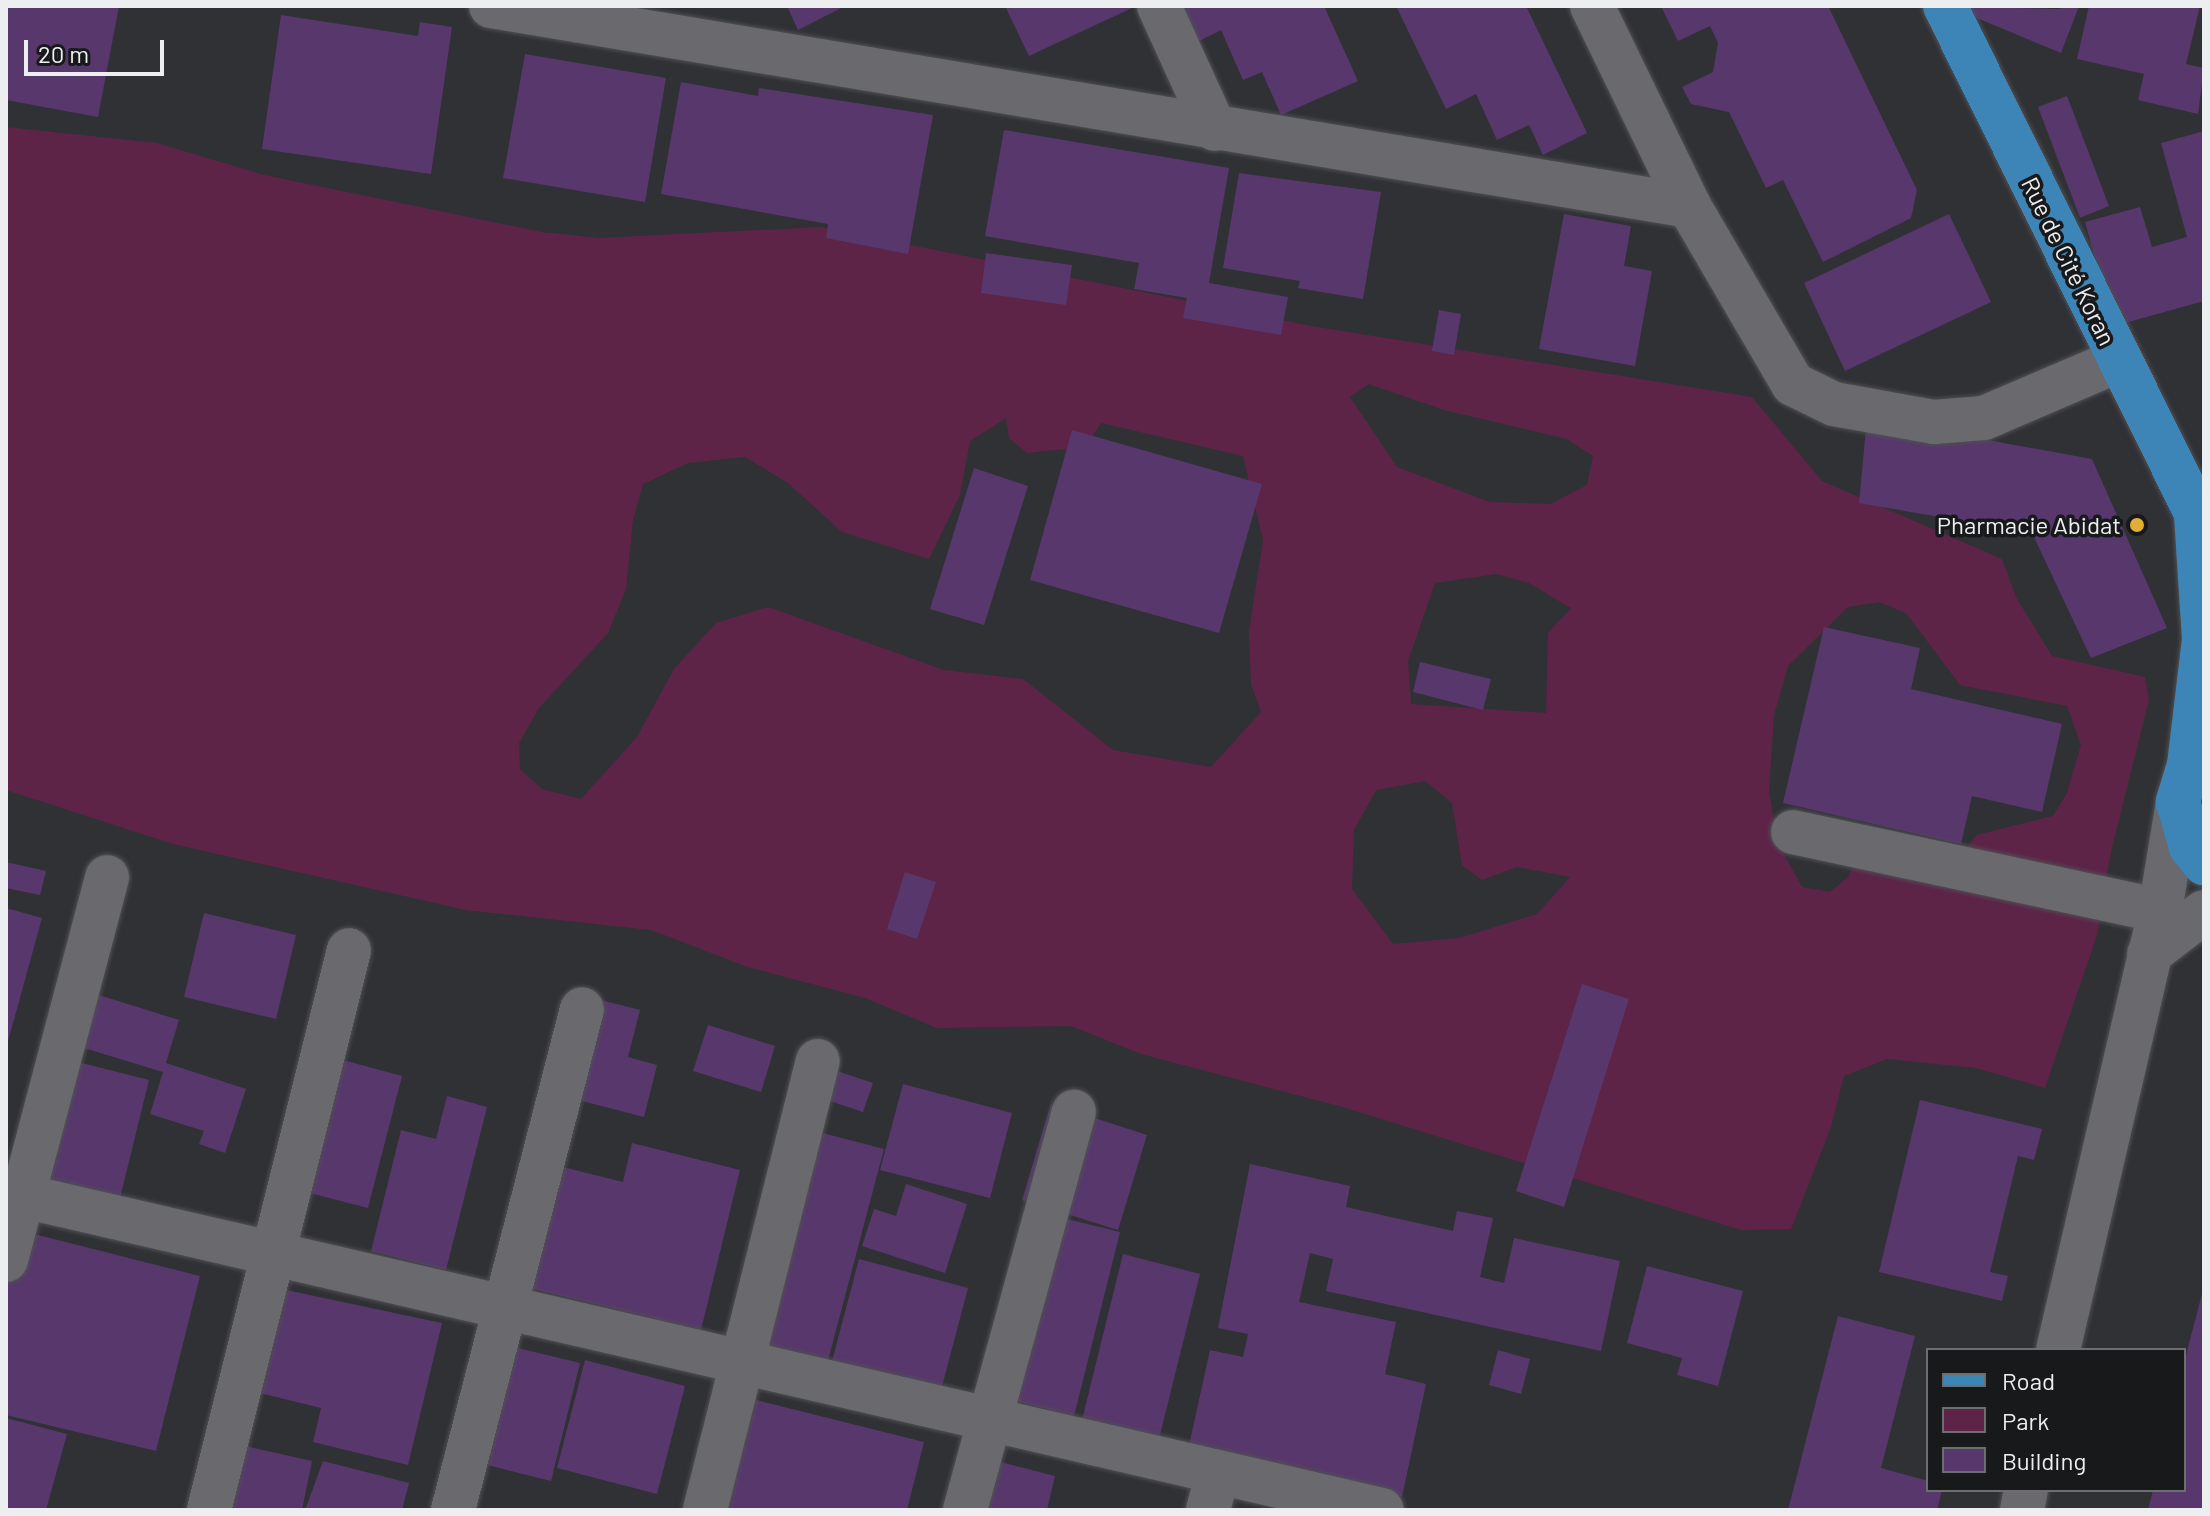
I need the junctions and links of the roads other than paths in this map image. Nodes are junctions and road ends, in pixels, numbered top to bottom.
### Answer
1 (491, 6) edge
2 (1159, 6) edge
3 (1592, 6) edge
4 (1945, 6) edge
5 (1215, 129) junction
6 (1689, 206) junction
7 (2117, 361) junction
8 (2201, 514) edge
9 (2190, 771) edge
10 (1793, 832) dead end
11 (2204, 863) edge
12 (107, 877) dead end
13 (2160, 911) junction
14 (2204, 912) edge
15 (349, 950) dead end
16 (2149, 954) junction
17 (582, 1009) dead end
18 (818, 1061) dead end
19 (1074, 1112) dead end
20 (14, 1194) edge
21 (272, 1254) junction
22 (6, 1260) edge
23 (503, 1307) junction
24 (2058, 1348) edge
25 (743, 1363) junction
26 (988, 1419) junction
27 (1213, 1491) edge
28 (209, 1510) edge
29 (453, 1510) edge
30 (705, 1510) edge
31 (965, 1510) edge
32 (1382, 1510) edge

1 - 5 street
2 - 5 street
3 - 6 street
4 - 7 main road, Rue de Cité Koran
5 - 6 street
6 - 7 street
7 - 8 main road, Rue de Cité Koran
8 - 9 main road
9 - 11 main road
9 - 13 street
10 - 13 street
12 - 20 street
13 - 16 street
14 - 16 street
15 - 21 street
16 - 24 street
17 - 23 street
18 - 25 street
19 - 26 street
20 - 21 street
20 - 22 street
21 - 23 street
21 - 28 street
23 - 25 street
23 - 29 street
25 - 26 street
25 - 30 street
26 - 27 street
26 - 31 street
27 - 32 street

